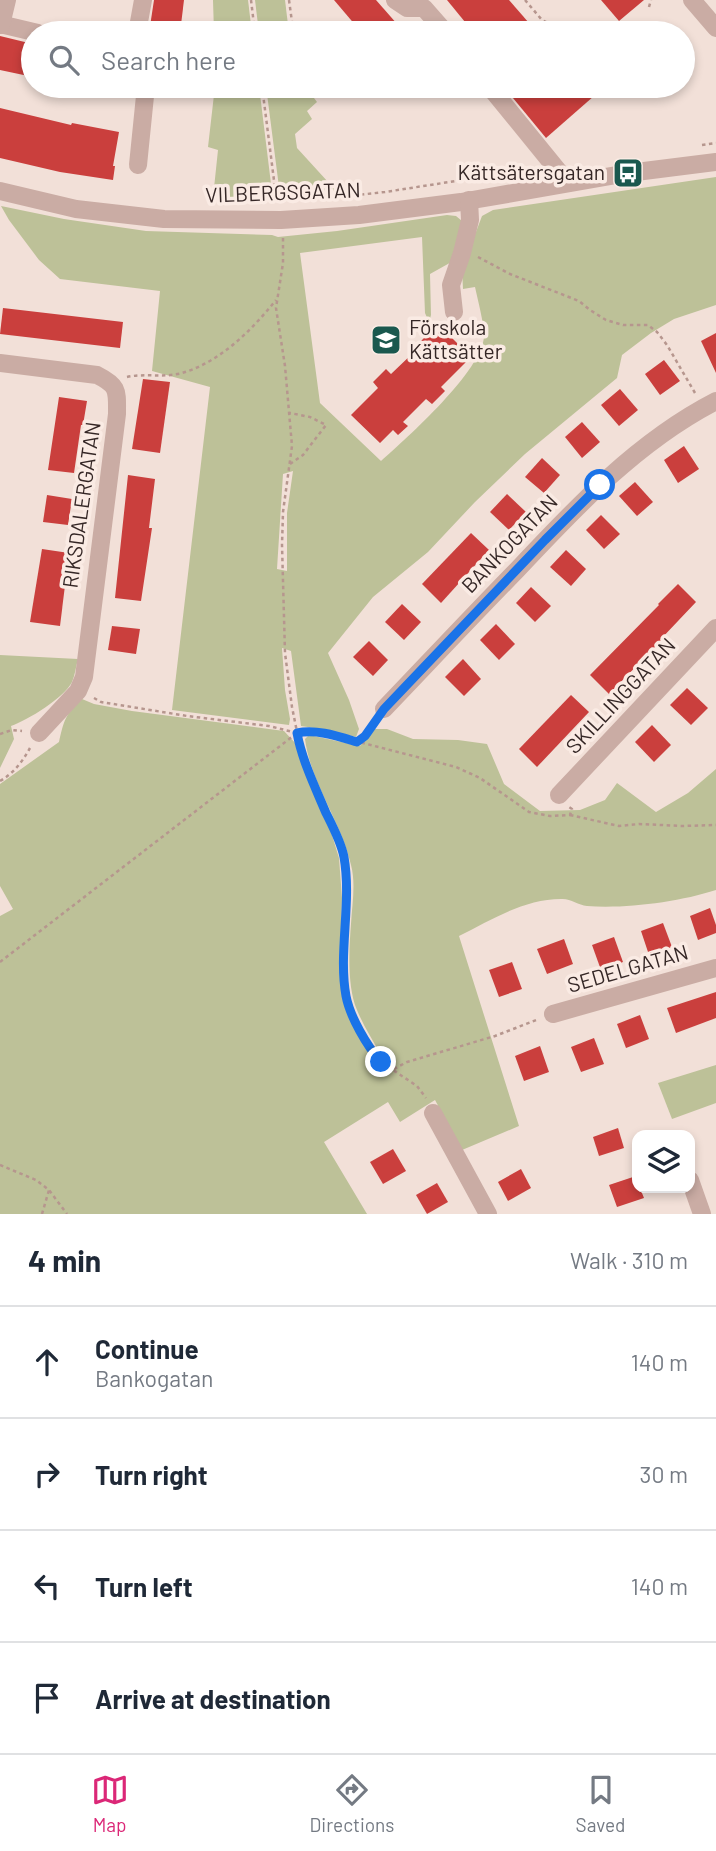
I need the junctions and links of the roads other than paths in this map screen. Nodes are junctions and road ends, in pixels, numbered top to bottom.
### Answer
1 (7, 0) edge
2 (143, 0) edge
3 (395, 0) edge
4 (692, 0) edge
5 (139, 21) edge
6 (435, 21) edge
7 (1, 24) edge
8 (716, 28) edge
9 (21, 29) edge
10 (145, 98) edge
11 (499, 98) edge
12 (716, 162) edge
13 (138, 165) dead end
14 (568, 183) junction
15 (0, 191) edge
16 (469, 200) junction
17 (454, 312) dead end
18 (0, 363) edge
19 (710, 404) edge
20 (716, 628) edge
21 (384, 709) road end
22 (39, 733) road end
23 (559, 795) road end
24 (716, 968) edge
25 (553, 1014) road end
26 (433, 1113) road end
27 (695, 1193) edge
28 (488, 1214) edge
29 (702, 1214) edge

1 - 7 street
2 - 5 street
3 - 6 street
4 - 8 street
7 - 9 street
10 - 13 street
11 - 14 street
12 - 14 street, VILBERGSGATAN
14 - 16 street, VILBERGSGATAN
15 - 16 street, VILBERGSGATAN
16 - 17 street
18 - 22 street, RIKSDALERGATAN
19 - 21 street, BANKOGATAN
20 - 23 street, SKILLINGGATAN
24 - 25 street, SEDELGATAN
26 - 28 street
27 - 29 street

